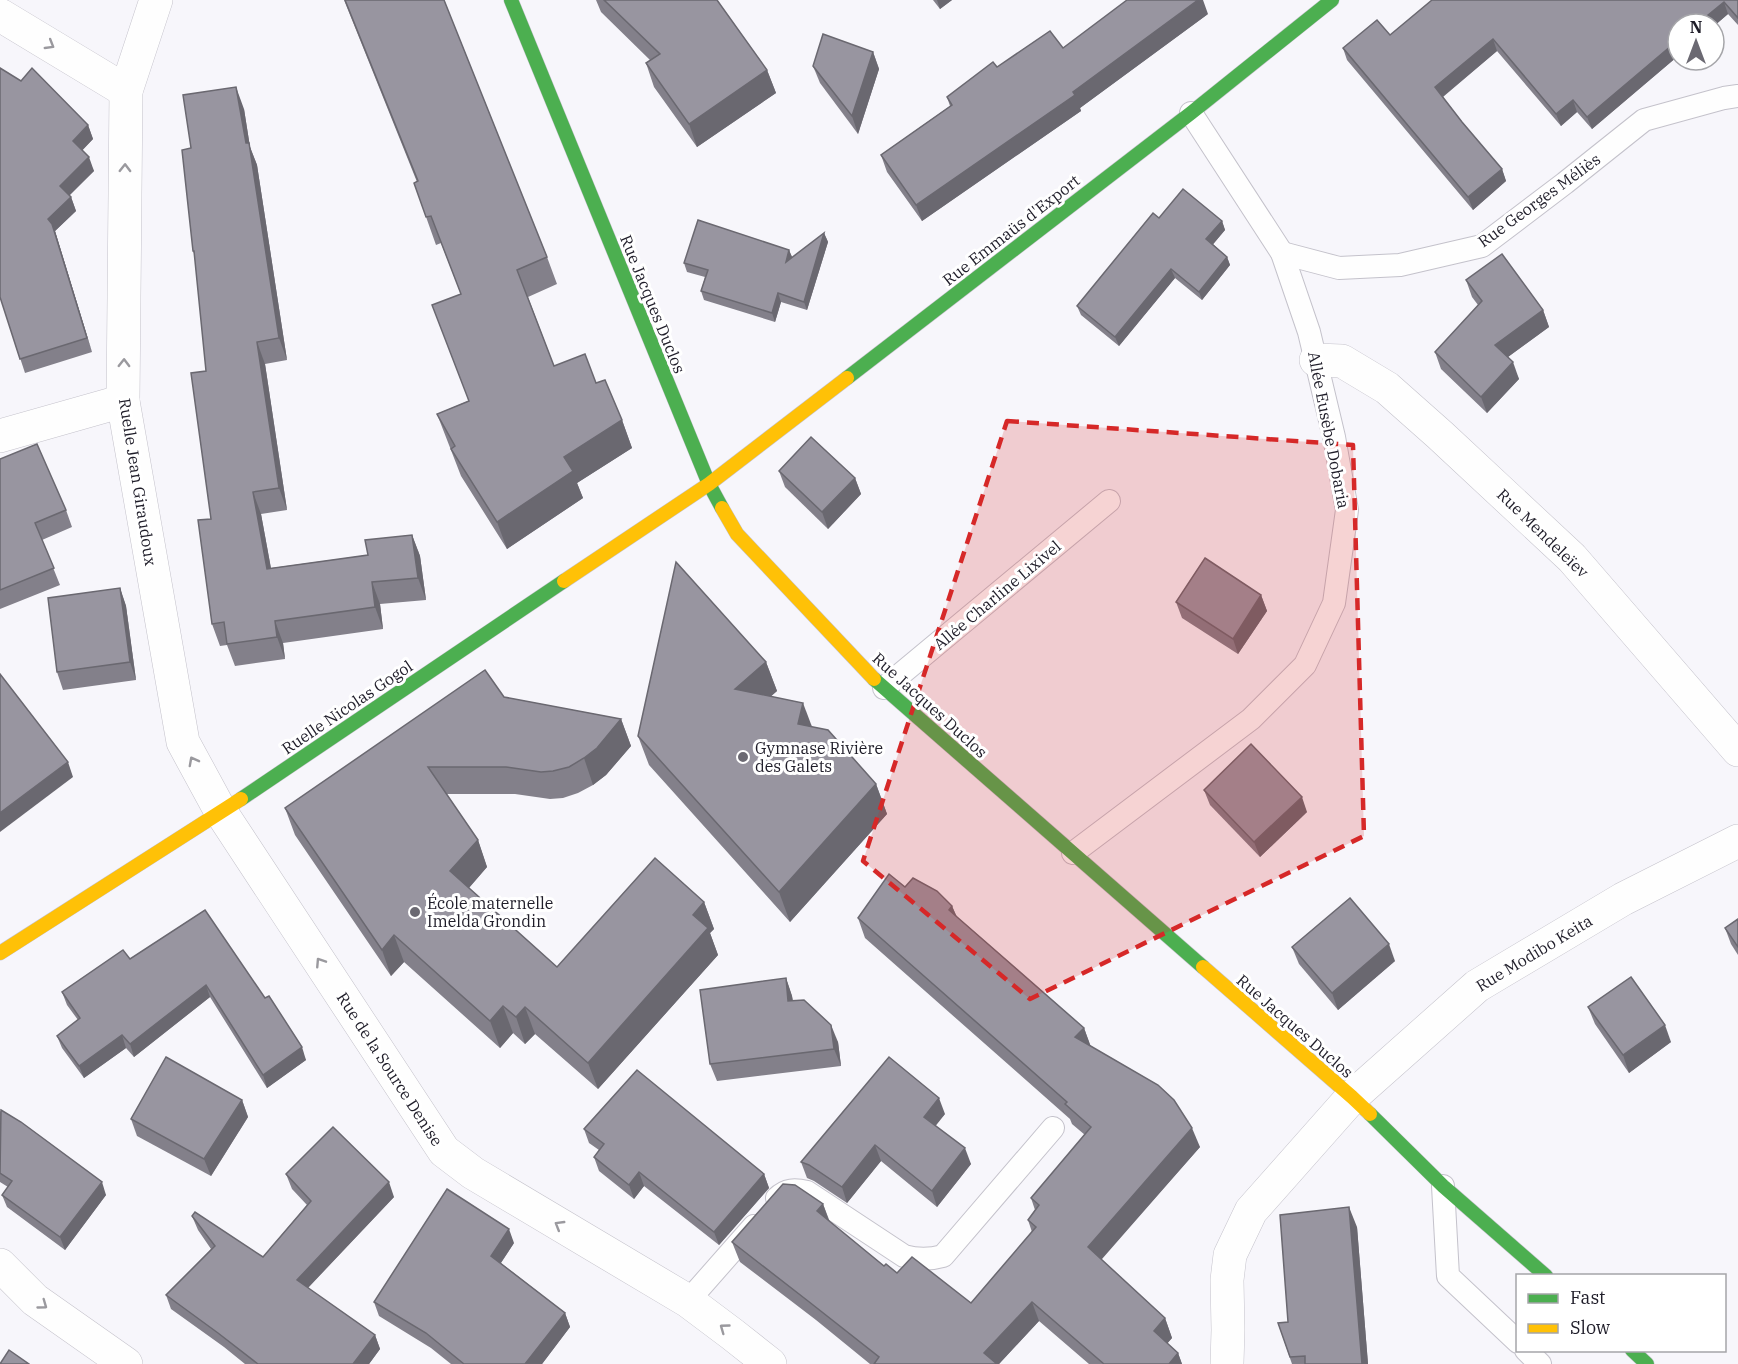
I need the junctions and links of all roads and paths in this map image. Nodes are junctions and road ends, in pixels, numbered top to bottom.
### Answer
1 (156, 0) edge
2 (512, 0) edge
3 (1332, 0) edge
4 (0, 15) edge
5 (126, 92) junction
6 (1738, 96) edge
7 (1191, 113) junction
8 (1282, 253) junction
9 (1316, 360) junction
10 (123, 401) junction
11 (0, 436) edge
12 (709, 484) junction
13 (1109, 501) dead end
14 (884, 688) junction
15 (1738, 750) edge
16 (221, 812) junction
17 (1738, 841) edge
18 (1073, 853) junction
19 (0, 953) edge
20 (1352, 1097) junction
21 (1053, 1128) dead end
22 (1443, 1186) junction
23 (0, 1265) edge
24 (1545, 1274) edge
25 (688, 1301) junction
26 (1516, 1340) edge
27 (1528, 1352) edge
28 (1634, 1352) edge
29 (126, 1364) edge
30 (770, 1364) edge
31 (1227, 1364) edge
32 (1540, 1364) edge
33 (1647, 1364) edge

1 - 5 street, Ruelle Jean Giraudoux
2 - 12 street, Rue Jacques Duclos
3 - 7 street, Rue Emmaüs d'Export
4 -> 5 street
10 -> 5 street, Ruelle Jean Giraudoux
6 - 8 lane, Rue Georges Méliès
7 - 8 lane
7 - 12 street, Rue Emmaüs d'Export
8 - 9 lane, Allée Eusèbe Dobaria
9 - 15 street, Rue Mendeleïev
9 - 18 lane, Allée Eusèbe Dobaria
10 - 11 street
16 -> 10 street, Ruelle Jean Giraudoux
12 - 14 street, Rue Jacques Duclos
12 - 16 street, Ruelle Nicolas Gogol
13 - 14 lane, Allée Charline Lixivel
14 - 18 street, Rue Jacques Duclos
16 - 19 street, Ruelle Nicolas Gogol
25 -> 16 street, Rue de la Source Denise
17 - 20 street, Rue Modibo Keita
18 - 20 street, Rue Jacques Duclos
20 - 22 street, Rue Jacques Duclos
20 - 31 street, Rue Modibo Keita
21 - 25 lane
22 - 24 street, Rue Jacques Duclos
22 - 26 lane
23 -> 29 street
30 -> 25 street, Rue de la Source Denise
27 - 32 lane
28 - 33 street

